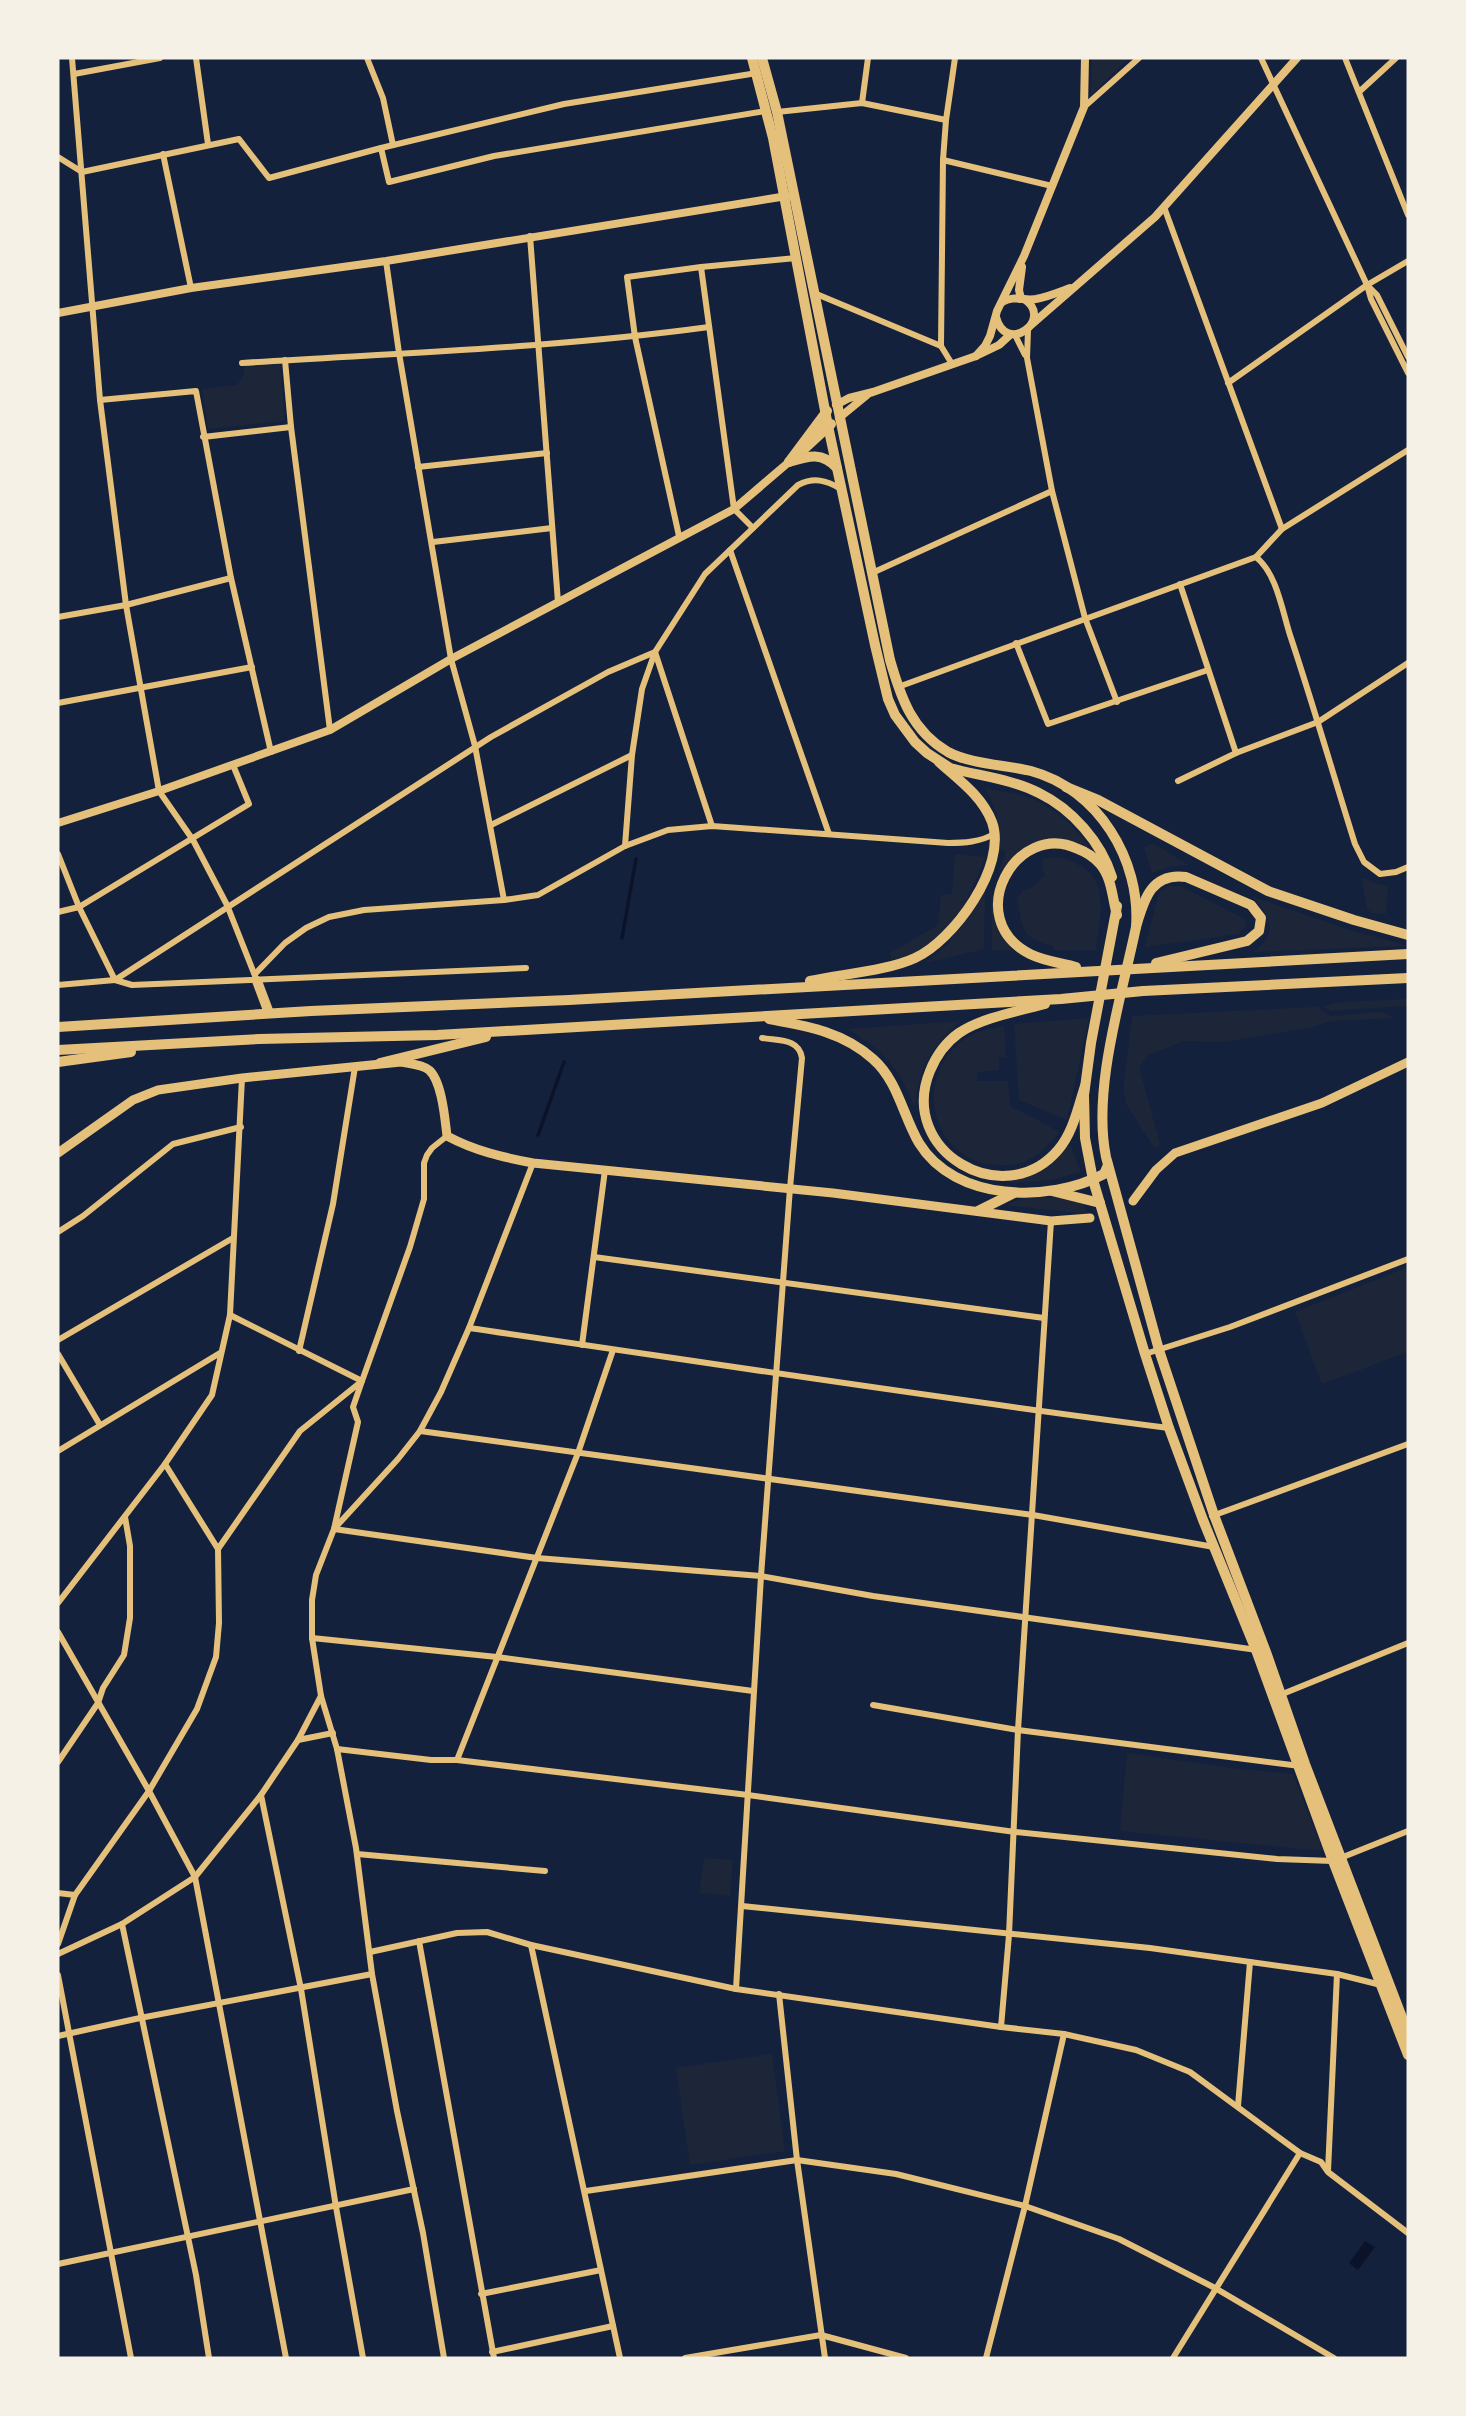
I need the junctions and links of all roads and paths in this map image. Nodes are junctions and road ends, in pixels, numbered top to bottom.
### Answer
1 (72, 58) edge
2 (160, 58) edge
3 (196, 58) edge
4 (367, 58) edge
5 (752, 58) edge
6 (762, 58) edge
7 (868, 58) edge
8 (955, 58) edge
9 (1085, 58) edge
10 (1139, 58) edge
11 (1261, 58) edge
12 (1297, 58) edge
13 (1345, 58) edge
14 (1396, 58) edge
15 (757, 73) junction
16 (74, 74) junction
17 (1272, 83) junction
18 (1359, 92) junction
19 (862, 103) junction
20 (1084, 107) junction
21 (771, 111) junction
22 (946, 120) junction
23 (208, 144) junction
24 (393, 145) junction
25 (381, 148) junction
26 (163, 154) junction
27 (58, 157) edge
28 (943, 160) junction
29 (82, 172) junction
30 (1052, 186) junction
31 (790, 195) junction
32 (1164, 207) junction
33 (1408, 215) edge
34 (530, 236) junction
35 (1024, 256) junction
36 (796, 258) junction
37 (386, 261) junction
38 (1408, 261) edge
39 (701, 267) junction
40 (1367, 285) junction
41 (1072, 287) junction
42 (191, 288) junction
43 (812, 292) junction
44 (1022, 299) junction
45 (1002, 302) junction
46 (94, 307) junction
47 (58, 313) edge
48 (996, 316) junction
49 (709, 327) junction
50 (1030, 327) junction
51 (1013, 334) junction
52 (635, 337) junction
53 (539, 346) junction
54 (941, 346) junction
55 (399, 353) junction
56 (976, 356) junction
57 (1027, 358) junction
58 (1408, 358) edge
59 (285, 360) junction
60 (242, 363) dead end
61 (952, 364) junction
62 (1408, 373) edge
63 (1228, 383) junction
64 (873, 392) junction
65 (100, 400) junction
66 (831, 408) junction
67 (839, 418) junction
68 (828, 426) junction
69 (291, 427) junction
70 (203, 437) junction
71 (1408, 450) edge
72 (547, 453) junction
73 (789, 462) junction
74 (418, 467) junction
75 (838, 470) junction
76 (843, 490) junction
77 (1052, 491) junction
78 (734, 509) junction
79 (552, 528) junction
80 (753, 528) junction
81 (1282, 529) junction
82 (679, 537) junction
83 (433, 542) junction
84 (730, 550) junction
85 (1256, 557) junction
86 (872, 573) junction
87 (232, 578) junction
88 (1180, 584) junction
89 (558, 602) junction
90 (126, 605) junction
91 (58, 617) edge
92 (1085, 618) junction
93 (1016, 643) junction
94 (655, 652) junction
95 (451, 659) junction
96 (1408, 663) edge
97 (252, 667) junction
98 (1208, 670) junction
99 (898, 687) junction
100 (140, 688) junction
101 (1117, 702) junction
102 (58, 703) edge
103 (1318, 722) junction
104 (330, 730) junction
105 (475, 746) junction
106 (271, 752) junction
107 (1236, 753) junction
108 (632, 755) junction
109 (939, 762) junction
110 (233, 765) junction
111 (1178, 781) dead end
112 (1066, 787) junction
113 (159, 791) junction
114 (58, 823) edge
115 (491, 825) junction
116 (712, 825) junction
117 (829, 834) junction
118 (994, 834) junction
119 (193, 840) junction
120 (625, 846) junction
121 (58, 854) edge
122 (1408, 867) edge
123 (504, 900) junction
124 (228, 905) junction
125 (79, 908) junction
126 (58, 912) edge
127 (1116, 915) junction
128 (1136, 927) junction
129 (1408, 935) edge
130 (1408, 954) edge
131 (526, 968) dead end
132 (1133, 969) junction
133 (1093, 970) junction
134 (256, 977) junction
135 (1408, 978) edge
136 (115, 980) junction
137 (58, 985) edge
138 (776, 989) junction
139 (1060, 999) junction
140 (269, 1013) junction
141 (756, 1017) junction
142 (58, 1027) edge
143 (518, 1031) junction
144 (762, 1038) dead end
145 (187, 1044) junction
146 (58, 1050) edge
147 (58, 1062) edge
148 (1408, 1062) edge
149 (380, 1063) junction
150 (355, 1067) junction
151 (242, 1078) junction
152 (1085, 1086) junction
153 (241, 1128) junction
154 (447, 1136) junction
155 (58, 1153) edge
156 (533, 1163) junction
157 (1108, 1165) junction
158 (605, 1170) junction
159 (1093, 1180) junction
160 (790, 1188) junction
161 (1050, 1190) junction
162 (1016, 1192) junction
163 (1133, 1201) dead end
164 (1100, 1203) junction
165 (978, 1211) junction
166 (1090, 1218) dead end
167 (1051, 1221) junction
168 (58, 1232) edge
169 (233, 1238) junction
170 (594, 1257) junction
171 (1408, 1259) edge
172 (784, 1281) junction
173 (230, 1315) junction
174 (1044, 1318) junction
175 (469, 1328) junction
176 (58, 1340) edge
177 (582, 1345) junction
178 (613, 1350) junction
179 (1158, 1350) junction
180 (299, 1351) junction
181 (220, 1353) junction
182 (58, 1354) edge
183 (1145, 1354) junction
184 (776, 1374) junction
185 (362, 1381) junction
186 (1039, 1412) junction
187 (100, 1425) junction
188 (1170, 1428) junction
189 (420, 1431) junction
190 (1408, 1444) edge
191 (58, 1451) edge
192 (578, 1454) junction
193 (165, 1464) junction
194 (768, 1479) junction
195 (1033, 1515) junction
196 (125, 1517) junction
197 (1209, 1517) junction
198 (334, 1529) junction
199 (1220, 1548) junction
200 (218, 1549) junction
201 (537, 1558) junction
202 (761, 1576) junction
203 (58, 1602) edge
204 (1027, 1617) junction
205 (58, 1632) edge
206 (312, 1638) junction
207 (1408, 1643) edge
208 (1261, 1651) junction
209 (498, 1657) junction
210 (753, 1691) junction
211 (321, 1696) junction
212 (1276, 1696) junction
213 (98, 1703) junction
214 (873, 1705) dead end
215 (1018, 1730) junction
216 (333, 1733) junction
217 (298, 1740) junction
218 (337, 1749) junction
219 (457, 1760) junction
220 (58, 1762) edge
221 (1301, 1765) junction
222 (149, 1791) junction
223 (261, 1795) junction
224 (748, 1795) junction
225 (1408, 1831) edge
226 (1015, 1832) junction
227 (357, 1854) junction
228 (1337, 1860) junction
229 (545, 1871) dead end
230 (195, 1877) junction
231 (58, 1893) edge
232 (75, 1895) junction
233 (742, 1906) junction
234 (122, 1924) junction
235 (1009, 1935) junction
236 (419, 1941) junction
237 (58, 1944) edge
238 (531, 1945) junction
239 (370, 1951) junction
240 (58, 1954) edge
241 (1250, 1962) junction
242 (1337, 1974) junction
243 (58, 1975) edge
244 (372, 1975) junction
245 (1386, 1985) junction
246 (301, 1989) junction
247 (736, 1989) junction
248 (779, 1994) junction
249 (220, 2004) junction
250 (140, 2018) junction
251 (1002, 2027) junction
252 (1408, 2031) edge
253 (71, 2034) junction
254 (1064, 2034) junction
255 (58, 2036) edge
256 (1408, 2055) edge
257 (1238, 2106) junction
258 (1300, 2153) junction
259 (797, 2160) junction
260 (1328, 2172) junction
261 (414, 2189) junction
262 (586, 2191) junction
263 (1025, 2206) junction
264 (336, 2207) junction
265 (261, 2221) junction
266 (1408, 2233) edge
267 (187, 2236) junction
268 (113, 2253) junction
269 (58, 2264) edge
270 (601, 2270) junction
271 (1215, 2288) junction
272 (481, 2294) junction
273 (613, 2326) junction
274 (821, 2335) junction
275 (493, 2355) edge
276 (131, 2358) edge
277 (209, 2358) edge
278 (286, 2358) edge
279 (363, 2358) edge
280 (444, 2358) edge
281 (620, 2358) edge
282 (685, 2358) edge
283 (825, 2358) edge
284 (906, 2358) edge
285 (986, 2358) edge
286 (1173, 2358) edge
287 (1334, 2358) edge

1 - 16 street
2 - 16 street
3 - 23 street
4 - 24 street
5 - 15 main road
6 - 21 main road
7 - 19 street
8 - 22 street
9 - 20 street
10 - 20 street
11 - 17 street
12 - 17 street
13 - 18 street
14 - 18 street
15 - 21 main road
15 - 24 street
16 - 29 street
17 - 32 street
17 - 40 street
18 - 33 street
19 - 21 street
19 - 22 street
20 - 30 street
21 - 25 street
21 - 31 main road
22 - 28 street
23 - 25 street
23 - 26 street
24 - 25 street
26 - 29 street
26 - 42 street
27 - 29 street
28 - 30 street
28 - 54 street
29 - 46 street
30 - 35 street
31 - 34 street
31 - 36 main road
31 - 43 main road
32 - 41 street
32 - 63 street
34 - 37 street
34 - 53 street
35 - 44 street
35 - 45 street
36 - 39 street
36 - 66 main road
37 - 42 street
37 - 55 street
38 - 40 street
39 - 49 street
39 - 52 street
40 - 58 street
40 - 62 street
40 - 63 street
41 - 44 street
41 - 50 street
42 - 46 street
43 - 54 street
43 - 66 main road
44 - 45 street
44 - 50 street
45 - 48 street
46 - 47 street
46 - 65 street
48 - 51 street
48 - 56 street
49 - 52 street
49 - 78 street
50 - 51 street
50 - 57 street
51 - 56 street
51 - 57 street
52 - 53 street
52 - 82 street
53 - 55 street
53 - 72 street
54 - 61 street
55 - 59 street
55 - 74 street
56 - 61 street
57 - 77 street
59 - 60 street
59 - 69 street
61 - 64 street
63 - 81 street
64 - 66 street
64 - 67 street
65 - 70 street
65 - 90 street
66 - 67 main road
66 - 68 main road
66 - 73 main road
67 - 68 main road
67 - 86 main road
68 - 73 main road
68 - 75 main road
69 - 70 street
69 - 104 street
70 - 87 street
71 - 81 street
72 - 74 street
72 - 79 street
73 - 75 main road
73 - 78 street
74 - 83 street
75 - 76 main road
76 - 80 street
76 - 109 main road
77 - 86 street
77 - 92 street
78 - 80 street
78 - 82 street
79 - 83 street
79 - 89 street
80 - 84 street
81 - 85 street
82 - 89 street
83 - 95 street
84 - 94 street
84 - 117 street
85 - 88 street
85 - 103 street
86 - 99 main road
87 - 90 street
87 - 97 street
88 - 92 street
88 - 98 street
89 - 95 street
90 - 91 street
90 - 100 street
92 - 93 street
92 - 101 street
93 - 99 street
93 - 101 street
94 - 105 street
94 - 108 street
94 - 116 street
95 - 104 street
95 - 105 street
96 - 103 street
97 - 100 street
97 - 106 street
98 - 101 street
98 - 107 street
99 - 112 main road
100 - 102 street
100 - 113 street
103 - 107 street
103 - 122 street
104 - 106 street
105 - 115 street
105 - 124 street
106 - 110 street
107 - 111 street
108 - 115 street
108 - 120 street
109 - 118 main road
109 - 127 main road
110 - 113 street
110 - 119 street
112 - 128 main road
112 - 129 main road
113 - 114 street
113 - 119 street
115 - 123 street
116 - 117 street
116 - 120 street
117 - 118 street
118 - 138 main road
119 - 124 street
119 - 125 street
120 - 123 street
121 - 125 street
123 - 134 street
124 - 134 street
124 - 136 street
125 - 126 street
125 - 136 street
127 - 133 main road
127 - 152 main road
128 - 132 main road
128 - 157 main road
130 - 132 main road
131 - 134 street
132 - 133 main road
133 - 138 main road
134 - 136 street
134 - 140 main road
135 - 139 main road
136 - 137 street
138 - 140 main road
139 - 141 main road
139 - 152 main road
140 - 142 main road
141 - 143 main road
141 - 162 main road
143 - 145 main road
143 - 149 main road
144 - 160 street
145 - 146 main road
145 - 147 main road
148 - 163 main road
149 - 150 main road
149 - 154 main road
150 - 151 main road
150 - 180 street
151 - 153 street
151 - 155 main road
152 - 159 main road
153 - 168 street
153 - 169 street
154 - 156 main road
154 - 185 street
156 - 158 main road
156 - 175 street
157 - 159 main road
157 - 179 main road
158 - 160 main road
158 - 170 street
159 - 161 main road
159 - 164 main road
160 - 165 main road
160 - 172 street
161 - 162 main road
161 - 164 main road
162 - 165 main road
164 - 183 main road
165 - 167 main road
166 - 167 main road
167 - 174 street
169 - 173 street
169 - 176 street
170 - 172 street
170 - 177 street
171 - 179 street
172 - 174 street
172 - 184 street
173 - 180 street
173 - 181 street
174 - 186 street
175 - 177 street
175 - 189 street
177 - 178 street
178 - 184 street
178 - 192 street
179 - 183 street
179 - 197 main road
180 - 185 street
181 - 187 street
181 - 193 street
182 - 187 street
183 - 188 main road
184 - 186 street
184 - 194 street
185 - 198 street
185 - 200 street
186 - 188 street
186 - 195 street
187 - 191 street
188 - 197 main road
189 - 192 street
189 - 198 street
190 - 197 street
192 - 194 street
192 - 201 street
193 - 196 street
193 - 200 street
194 - 195 street
194 - 202 street
195 - 199 street
195 - 204 street
196 - 203 street
196 - 213 street
197 - 199 main road
198 - 201 street
198 - 206 street
199 - 208 main road
200 - 222 street
201 - 202 street
201 - 209 street
202 - 204 street
202 - 210 street
204 - 208 street
204 - 215 street
205 - 213 street
206 - 209 street
206 - 211 street
207 - 212 street
208 - 212 main road
209 - 210 street
209 - 219 street
210 - 224 street
211 - 216 street
211 - 217 street
212 - 221 main road
213 - 220 street
213 - 222 street
214 - 215 street
215 - 221 street
215 - 226 street
216 - 217 street
216 - 218 street
217 - 223 street
218 - 219 street
218 - 227 street
219 - 224 street
221 - 228 main road
222 - 230 street
222 - 232 street
223 - 230 street
223 - 246 street
224 - 226 street
224 - 233 street
225 - 228 street
226 - 228 street
226 - 235 street
227 - 229 street
227 - 239 street
228 - 245 main road
230 - 234 street
230 - 249 street
231 - 232 street
232 - 237 street
233 - 235 street
233 - 247 street
234 - 240 street
234 - 250 street
235 - 241 street
235 - 251 street
236 - 238 street
236 - 239 street
236 - 272 street
238 - 247 street
238 - 262 street
239 - 244 street
241 - 242 street
241 - 257 street
242 - 245 street
242 - 260 street
243 - 253 street
244 - 246 street
244 - 261 street
245 - 252 main road
245 - 256 main road
246 - 249 street
246 - 264 street
247 - 248 street
248 - 251 street
248 - 259 street
249 - 250 street
249 - 265 street
250 - 253 street
250 - 267 street
251 - 254 street
253 - 255 street
253 - 268 street
254 - 257 street
254 - 263 street
257 - 258 street
258 - 260 street
258 - 271 street
259 - 262 street
259 - 263 street
259 - 274 street
260 - 266 street
261 - 264 street
261 - 280 street
262 - 270 street
263 - 271 street
263 - 285 street
264 - 265 street
264 - 279 street
265 - 267 street
265 - 278 street
267 - 268 street
267 - 277 street
268 - 269 street
268 - 276 street
270 - 272 street
270 - 273 street
271 - 286 street
271 - 287 street
272 - 275 street
273 - 275 street
273 - 281 street
274 - 282 street
274 - 283 street
274 - 284 street

